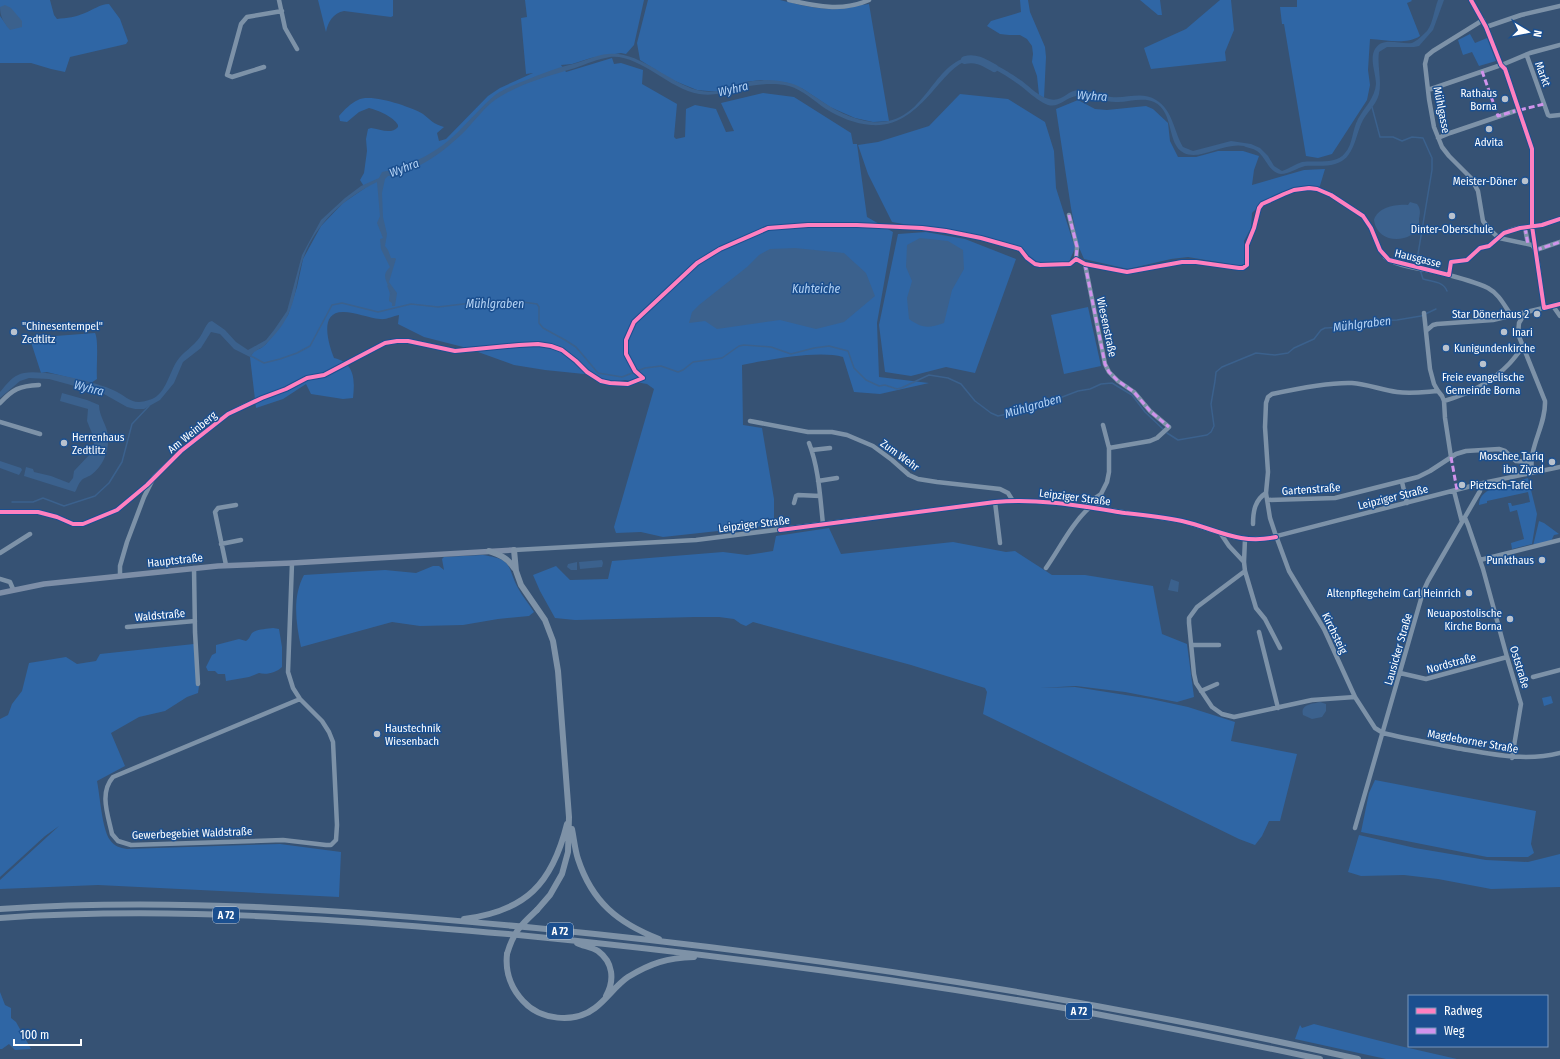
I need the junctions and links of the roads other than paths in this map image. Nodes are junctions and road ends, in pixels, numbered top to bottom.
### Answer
1 (279, 0) edge
2 (789, 0) edge
3 (869, 0) edge
4 (1472, 0) edge
5 (1560, 6) edge
6 (282, 11) junction
7 (1483, 20) junction
8 (1486, 27) junction
9 (1560, 45) edge
10 (297, 49) dead end
11 (1527, 56) junction
12 (1501, 65) junction
13 (264, 67) dead end
14 (1428, 90) junction
15 (1516, 111) dead end
16 (1560, 116) edge
17 (1438, 138) junction
18 (1069, 215) dead end
19 (1560, 220) edge
20 (1525, 228) junction
21 (1499, 238) junction
22 (1560, 242) edge
23 (1528, 244) junction
24 (1536, 250) junction
25 (1385, 257) dead end
26 (1560, 304) edge
27 (1553, 306) junction
28 (1544, 308) junction
29 (1525, 313) junction
30 (1424, 315) dead end
31 (1511, 316) junction
32 (1560, 316) edge
33 (1426, 330) junction
34 (1523, 347) junction
35 (39, 384) dead end
36 (1438, 391) junction
37 (1444, 401) junction
38 (0, 403) edge
39 (246, 405) dead end
40 (750, 421) dead end
41 (0, 422) edge
42 (1103, 425) dead end
43 (40, 434) dead end
44 (809, 443) dead end
45 (830, 448) dead end
46 (1109, 448) junction
47 (812, 450) junction
48 (1451, 457) junction
49 (1531, 462) junction
50 (1560, 467) edge
51 (1532, 472) junction
52 (837, 478) dead end
53 (818, 481) junction
54 (1402, 482) junction
55 (1480, 484) junction
56 (1454, 491) junction
57 (1266, 493) junction
58 (1101, 494) junction
59 (820, 496) junction
60 (1267, 500) junction
61 (1013, 501) junction
62 (995, 502) junction
63 (794, 503) dead end
64 (1407, 503) junction
65 (236, 505) dead end
66 (1089, 505) junction
67 (1098, 508) junction
68 (1463, 520) junction
69 (822, 524) junction
70 (1252, 524) dead end
71 (30, 534) dead end
72 (1221, 534) junction
73 (1276, 537) junction
74 (1246, 539) junction
75 (241, 540) dead end
76 (1560, 540) edge
77 (1000, 543) dead end
78 (221, 544) junction
79 (514, 550) junction
80 (490, 551) junction
81 (0, 553) edge
82 (1480, 560) junction
83 (1244, 562) junction
84 (292, 563) junction
85 (226, 565) junction
86 (194, 568) junction
87 (1046, 568) dead end
88 (516, 571) junction
89 (1245, 571) junction
90 (120, 576) junction
91 (0, 579) edge
92 (13, 590) junction
93 (0, 593) edge
94 (195, 621) junction
95 (127, 627) dead end
96 (1259, 632) dead end
97 (1191, 645) junction
98 (1219, 645) dead end
99 (1280, 648) dead end
100 (1507, 658) junction
101 (1560, 670) edge
102 (1400, 673) junction
103 (1533, 677) dead end
104 (198, 684) dead end
105 (1217, 684) dead end
106 (1201, 691) junction
107 (1355, 697) junction
108 (300, 699) junction
109 (1278, 708) junction
110 (1383, 733) junction
111 (1560, 753) edge
112 (1512, 758) junction
113 (569, 817) junction
114 (1355, 828) dead end
115 (0, 909) edge
116 (0, 918) edge
117 (452, 921) junction
118 (568, 940) junction
119 (668, 942) junction
120 (716, 956) junction
121 (603, 1002) junction
122 (1320, 1059) edge
123 (1358, 1059) edge

1 - 6 street
2 - 3 street
4 - 7 street
5 - 8 street
6 - 10 street
6 - 13 street
7 - 8 street
7 - 14 street, Mühlgasse
8 - 12 street
9 - 11 street
11 - 12 street, Markt
11 - 16 street, Markt
12 - 14 street, Markt
14 - 17 street, Mühlgasse
15 - 17 street
17 - 21 street, Mühlgasse
18 - 46 street, Wiesenstraße
19 - 20 street
20 - 21 street
20 - 23 street
21 - 23 street
22 - 24 street
23 - 24 street
24 - 28 street
25 - 31 street, Hausgasse
26 - 27 street
27 - 28 street
27 - 32 street
28 - 29 street
29 - 31 street
29 - 34 street
30 - 33 street
31 - 33 street
33 - 36 street
34 - 37 street
34 - 49 street
35 - 38 street
36 - 37 street
36 - 57 street, Kirchsteig
37 - 48 street
39 - 90 street, Am Weinberg
40 - 61 street, Zum Wehr
41 - 43 street
42 - 46 street
44 - 47 street
45 - 47 street
46 - 58 street
47 - 53 street
48 - 49 street, Gartenstraße
48 - 54 street, Gartenstraße
49 - 51 street
50 - 51 street, Leipziger Straße
51 - 55 street, Leipziger Straße
52 - 53 street
53 - 59 street
54 - 60 street, Gartenstraße
54 - 64 street
55 - 56 street, Leipziger Straße
55 - 68 street, Lausicker Straße
56 - 64 street, Leipziger Straße
56 - 68 street, Oststraße
57 - 60 street, Kirchsteig
57 - 70 street
58 - 66 street
58 - 67 street
59 - 63 street
59 - 69 street
60 - 73 street, Kirchsteig
61 - 62 street, Leipziger Straße
61 - 66 street, Leipziger Straße
62 - 69 street, Leipziger Straße
62 - 77 street
64 - 73 street, Leipziger Straße
65 - 78 street
66 - 67 street, Leipziger Straße
66 - 87 street
67 - 72 street, Leipziger Straße
68 - 82 street, Oststraße
68 - 102 street, Lausicker Straße
69 - 79 street, Leipziger Straße
71 - 81 street
72 - 74 street, Leipziger Straße
72 - 83 street
73 - 74 street, Leipziger Straße
73 - 107 street, Kirchsteig
74 - 83 street
75 - 78 street
76 - 82 street
78 - 85 street
79 - 80 main road, Hauptstraße
79 - 88 highway
80 - 84 main road, Hauptstraße
80 - 88 highway
82 - 100 street, Oststraße
83 - 89 street
84 - 85 main road, Hauptstraße
84 - 108 street, Gewerbegebiet Waldstraße
85 - 86 main road, Hauptstraße
86 - 90 main road, Hauptstraße
86 - 94 street, Waldstraße
88 - 113 highway
89 - 97 street
89 - 99 street
90 - 92 main road, Hauptstraße
91 - 92 street
92 - 93 main road, Hauptstraße
94 - 95 street, Waldstraße
94 - 104 street, Waldstraße
96 - 109 street
97 - 98 street
97 - 106 street
100 - 102 street, Nordstraße
100 - 112 street, Oststraße
101 - 103 street
102 - 110 street, Lausicker Straße
105 - 106 street
106 - 109 street
107 - 109 street
107 - 110 street, Kirchsteig
108 - 108 street, Gewerbegebiet Waldstraße
110 - 112 street, Magdeborner Straße
110 - 114 street, Lausicker Straße
111 - 112 street, Magdeborner Straße
113 - 117 highway
113 - 119 highway
113 - 121 highway, bridge
115 - 117 highway, A 72
116 - 118 highway, A 72
117 - 119 highway, A 72
118 - 120 highway, A 72
118 - 121 highway
119 - 123 highway, A 72
120 - 121 highway
120 - 122 highway, A 72

